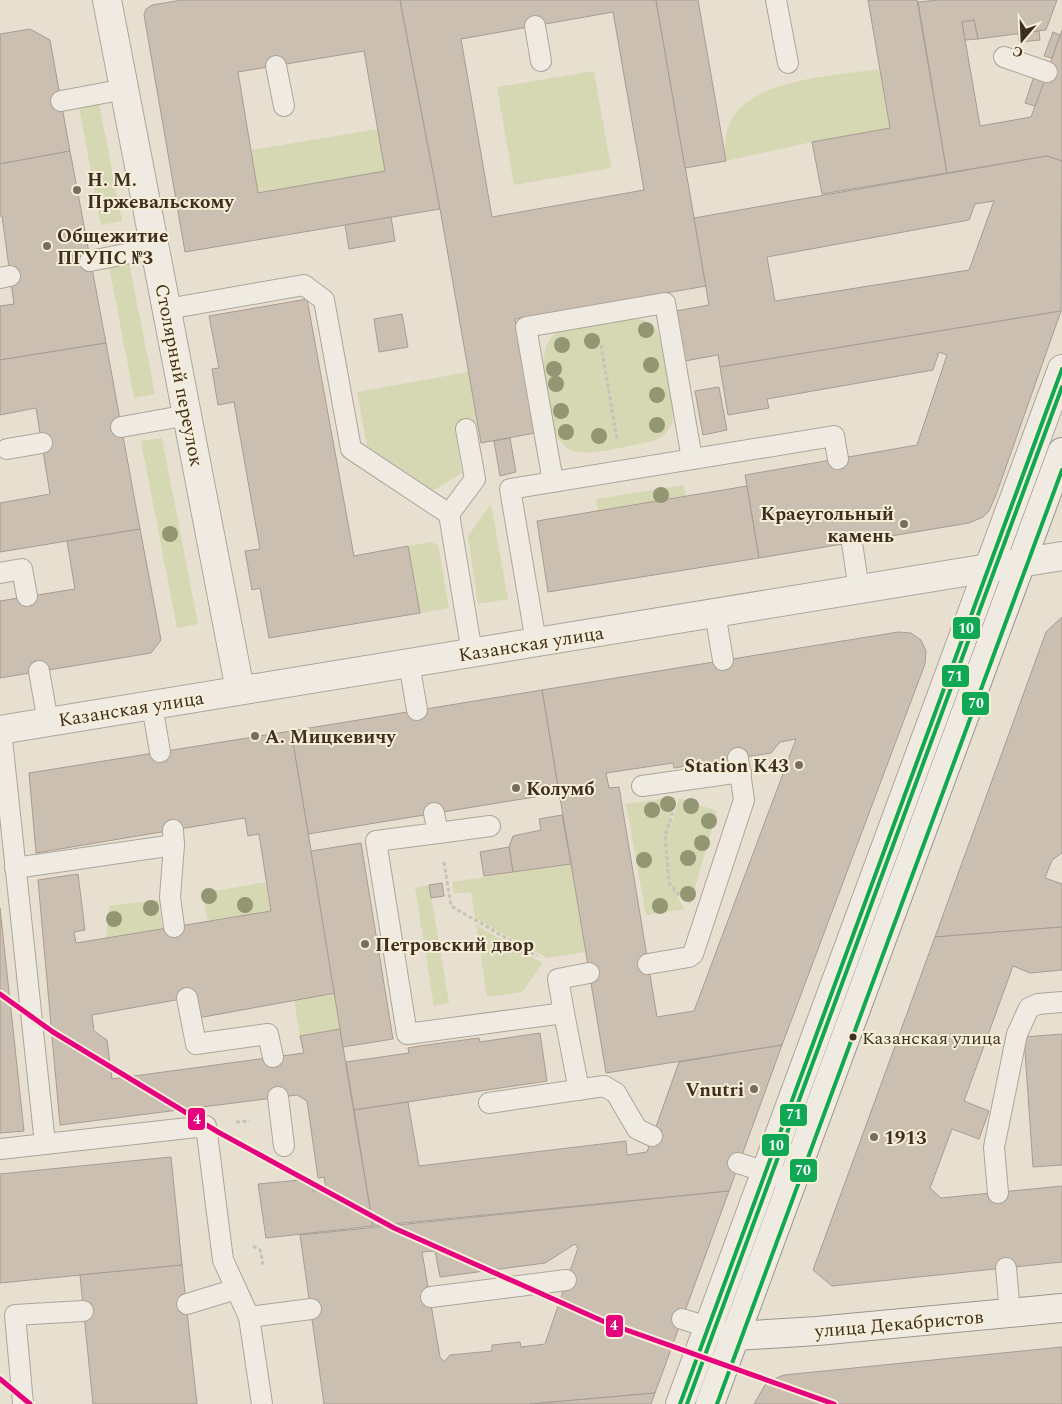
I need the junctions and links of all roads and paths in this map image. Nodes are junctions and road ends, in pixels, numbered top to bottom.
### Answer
1 (107, 0) edge
2 (776, 0) edge
3 (535, 26) dead end
4 (1004, 57) dead end
5 (541, 61) dead end
6 (788, 63) dead end
7 (276, 66) dead end
8 (1047, 72) dead end
9 (125, 89) junction
10 (61, 102) dead end
11 (284, 106) dead end
12 (156, 248) junction
13 (90, 260) dead end
14 (167, 309) junction
15 (596, 315) junction
16 (1062, 369) edge
17 (188, 415) junction
18 (121, 427) dead end
19 (466, 429) dead end
20 (42, 443) dead end
21 (7, 449) dead end
22 (1062, 452) edge
23 (692, 459) junction
24 (838, 459) dead end
25 (622, 470) junction
26 (553, 482) junction
27 (449, 514) junction
28 (852, 542) dead end
29 (1062, 556) edge
30 (1021, 563) junction
31 (989, 567) junction
32 (0, 573) edge
33 (860, 590) junction
34 (27, 596) dead end
35 (715, 613) junction
36 (536, 642) junction
37 (472, 653) junction
38 (722, 660) dead end
39 (409, 663) junction
40 (40, 671) dead end
41 (240, 690) junction
42 (152, 705) junction
43 (417, 710) dead end
44 (48, 722) junction
45 (0, 730) edge
46 (160, 752) dead end
47 (683, 781) junction
48 (642, 786) dead end
49 (434, 813) dead end
50 (490, 826) dead end
51 (438, 833) junction
52 (16, 868) junction
53 (703, 924) junction
54 (174, 927) dead end
55 (648, 964) dead end
56 (588, 973) dead end
57 (558, 979) junction
58 (187, 998) dead end
59 (1062, 1002) edge
60 (564, 1013) junction
61 (273, 1057) dead end
62 (579, 1090) junction
63 (278, 1097) dead end
64 (489, 1103) dead end
65 (252, 1120) dead end
66 (232, 1123) dead end
67 (652, 1136) dead end
68 (45, 1144) junction
69 (284, 1146) dead end
70 (0, 1148) edge
71 (738, 1163) dead end
72 (766, 1172) junction
73 (792, 1181) junction
74 (998, 1193) dead end
75 (1006, 1268) dead end
76 (566, 1280) dead end
77 (236, 1289) junction
78 (431, 1297) dead end
79 (187, 1304) dead end
80 (1062, 1308) edge
81 (311, 1310) dead end
82 (84, 1311) dead end
83 (1010, 1313) junction
84 (249, 1317) junction
85 (682, 1320) dead end
86 (708, 1327) junction
87 (735, 1336) junction
88 (24, 1404) edge
89 (262, 1404) edge
90 (680, 1404) edge
91 (710, 1404) edge

1 - 9 street, Столярный переулок
2 - 6 lane
3 - 5 lane
4 - 8 lane
7 - 11 lane
9 - 10 lane
9 - 12 street, Столярный переулок
12 - 13 lane
12 - 14 street, Столярный переулок
14 - 17 street, Столярный переулок
14 - 27 lane
15 - 23 lane
15 - 25 path
15 - 26 lane
16 - 31 street
17 - 18 lane
17 - 41 street, Столярный переулок
19 - 27 lane
20 - 21 lane
22 - 30 street
23 - 24 lane
23 - 25 lane
25 - 26 lane
26 - 36 lane
27 - 37 lane
28 - 33 lane
29 - 30 street, Казанская улица
30 - 31 street, Казанская улица
30 - 73 street
31 - 33 street, Казанская улица
31 - 72 street
32 - 34 lane
33 - 35 street, Казанская улица
35 - 36 street, Казанская улица
35 - 38 lane
36 - 37 street, Казанская улица
37 - 39 street, Казанская улица
39 - 41 street, Казанская улица
39 - 43 lane
40 - 44 lane
41 - 42 street, Казанская улица
42 - 44 street, Казанская улица
42 - 46 lane
44 - 45 street, Казанская улица
45 - 52 lane
47 - 48 lane
47 - 53 path
47 - 53 lane
49 - 51 lane
50 - 51 lane
51 - 57 path
51 - 60 lane
52 - 54 lane
52 - 68 lane
53 - 55 lane
56 - 57 lane
57 - 60 lane
58 - 61 lane
59 - 74 lane
60 - 62 lane
62 - 64 lane
62 - 67 lane
63 - 69 lane
65 - 66 path
68 - 70 lane
68 - 77 lane
71 - 72 lane
72 - 73 lane
72 - 86 street
73 - 87 street
75 - 83 lane
76 - 78 lane
77 - 79 lane
77 - 84 lane
80 - 83 street, улица Декабристов
81 - 84 lane
82 - 88 lane
83 - 87 street, улица Декабристов
84 - 89 lane
85 - 86 lane
86 - 87 lane
86 - 90 street
87 - 91 street

